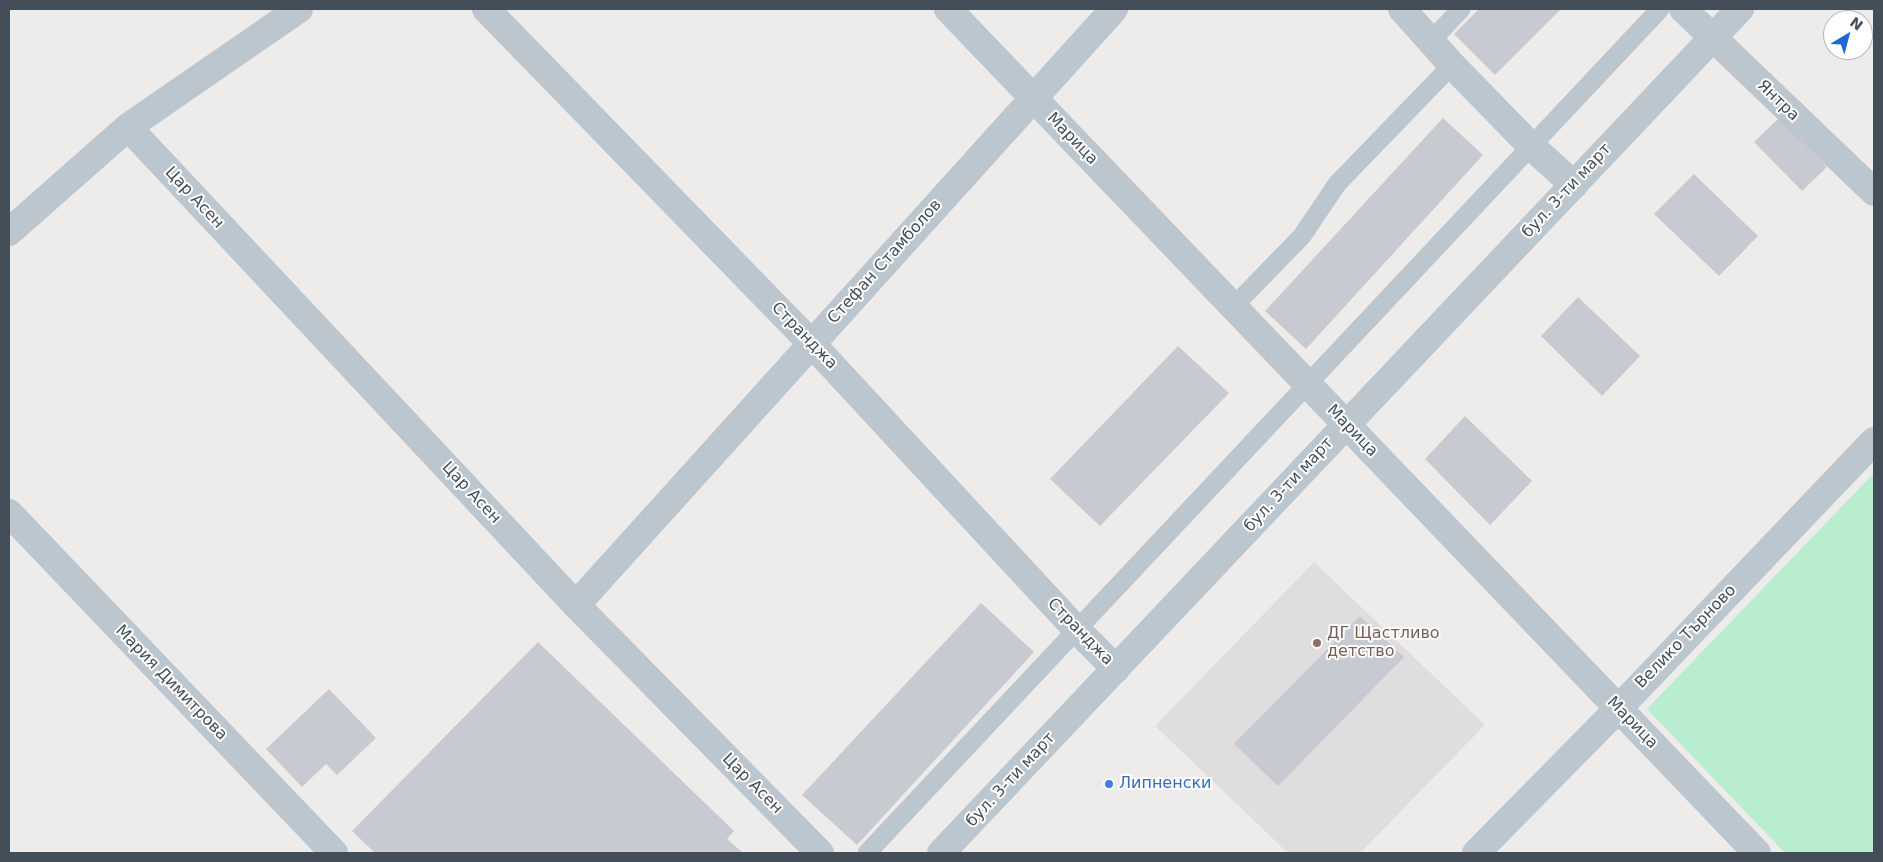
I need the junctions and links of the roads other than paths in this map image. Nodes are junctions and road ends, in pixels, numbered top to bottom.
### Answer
1 (299, 9) edge
2 (486, 9) edge
3 (948, 9) edge
4 (1114, 9) edge
5 (1402, 9) edge
6 (1461, 9) edge
7 (1660, 9) edge
8 (1683, 9) edge
9 (1740, 9) edge
10 (1713, 37) junction
11 (1430, 42) junction
12 (1452, 65) junction
13 (1033, 98) junction
14 (128, 127) junction
15 (1532, 147) junction
16 (1574, 184) junction
17 (1874, 192) edge
18 (9, 232) edge
19 (1233, 307) junction
20 (811, 343) junction
21 (1308, 385) junction
22 (1346, 425) junction
23 (1874, 441) edge
24 (9, 513) edge
25 (576, 605) junction
26 (1077, 630) junction
27 (1116, 669) junction
28 (1618, 709) junction
29 (329, 852) edge
30 (820, 853) edge
31 (867, 853) edge
32 (942, 853) edge
33 (1476, 853) edge
34 (1757, 853) edge

1 - 14 street
2 - 20 street, Странджа
3 - 13 street, Марица
4 - 13 street, Стефан Стамболов
5 - 11 street
6 - 11 lane
7 - 15 lane
8 - 10 street, Янтра
9 - 10 street, бул. 3-ти март
10 - 16 street, бул. 3-ти март
10 - 17 street, Янтра
11 - 12 street
12 - 15 street
12 - 19 lane
13 - 19 street, Марица
13 - 20 street, Стефан Стамболов
14 - 18 street
14 - 25 street, Цар Асен
15 - 16 street
15 - 21 lane
16 - 22 street, бул. 3-ти март
19 - 21 street, Марица
20 - 25 street, Стефан Стамболов
20 - 26 street, Странджа
21 - 22 street, Марица
21 - 26 lane
22 - 27 street, бул. 3-ти март
22 - 28 street, Марица
23 - 28 street, Велико Търново
24 - 29 street, Мария Димитрова
25 - 30 street, Цар Асен
26 - 27 street, Странджа
26 - 31 lane
27 - 32 street, бул. 3-ти март
28 - 33 street, Велико Търново
28 - 34 street, Марица

